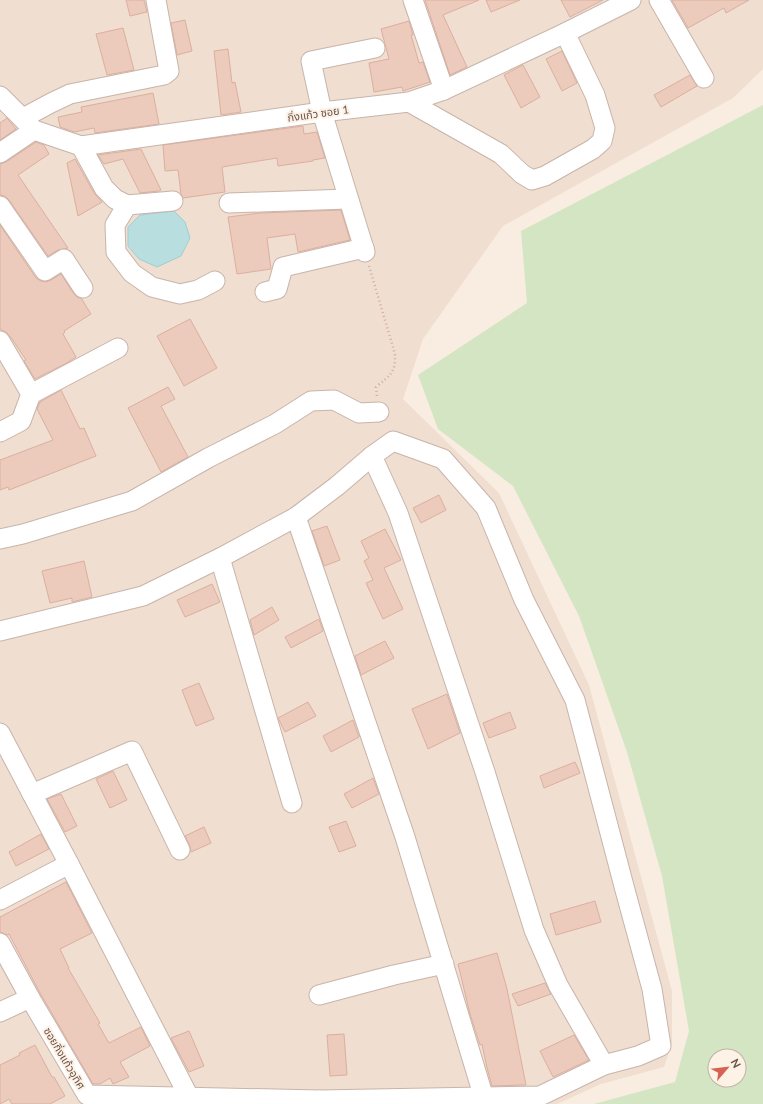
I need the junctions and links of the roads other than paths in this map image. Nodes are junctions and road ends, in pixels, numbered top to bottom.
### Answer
1 (156, 0) edge
2 (413, 0) edge
3 (631, 0) edge
4 (659, 0) edge
5 (565, 33) junction
6 (374, 48) dead end
7 (704, 78) dead end
8 (444, 90) junction
9 (0, 96) edge
10 (409, 102) junction
11 (322, 112) junction
12 (29, 124) junction
13 (81, 146) junction
14 (0, 153) edge
15 (348, 199) junction
16 (173, 201) dead end
17 (229, 203) dead end
18 (128, 205) junction
19 (0, 206) edge
20 (214, 281) dead end
21 (83, 288) dead end
22 (265, 292) dead end
23 (1, 346) edge
24 (118, 348) dead end
25 (31, 394) junction
26 (379, 412) road end
27 (0, 432) edge
28 (372, 456) junction
29 (296, 517) junction
30 (0, 539) edge
31 (220, 558) junction
32 (0, 631) edge
33 (0, 733) edge
34 (32, 794) junction
35 (292, 803) dead end
36 (180, 850) dead end
37 (70, 864) junction
38 (0, 900) edge
39 (0, 943) edge
40 (444, 964) junction
41 (319, 995) dead end
42 (30, 998) junction
43 (0, 1012) edge
44 (604, 1065) junction
45 (189, 1097) junction
46 (484, 1098) junction
47 (83, 1100) edge
48 (543, 1100) edge
49 (320, 1102) edge

1 - 12 street
2 - 8 street
3 - 5 street, กิ่งแก้ว ซอย 1
4 - 7 street
5 - 8 street, กิ่งแก้ว ซอย 1
5 - 10 street
6 - 11 street
8 - 10 street, กิ่งแก้ว ซอย 1
9 - 12 street, กิ่งแก้ว ซอย 1
10 - 11 street, กิ่งแก้ว ซอย 1
11 - 13 street, กิ่งแก้ว ซอย 1
11 - 15 street
12 - 13 street, กิ่งแก้ว ซอย 1
12 - 14 street
13 - 18 street
15 - 17 street
15 - 22 street
16 - 18 street
18 - 20 street
19 - 21 street
23 - 25 street
24 - 25 street
25 - 27 street
26 - 30 street
28 - 29 street
28 - 44 street
28 - 44 street
29 - 31 street
29 - 40 street
31 - 32 street
31 - 35 street
33 - 34 street
34 - 36 street
34 - 37 street
37 - 38 street
37 - 45 street
39 - 42 street, ซอยกิ่งแก้วอุทิศ
40 - 41 street
40 - 46 street
42 - 43 street
42 - 47 street, ซอยกิ่งแก้วอุทิศ
44 - 48 street
45 - 47 street, ซอยกิ่งแก้วอุทิศ
45 - 49 street, ซอยกิ่งแก้วอุทิศ
46 - 48 street, ซอยกิ่งแก้วอุทิศ
46 - 49 street, ซอยกิ่งแก้วอุทิศ

